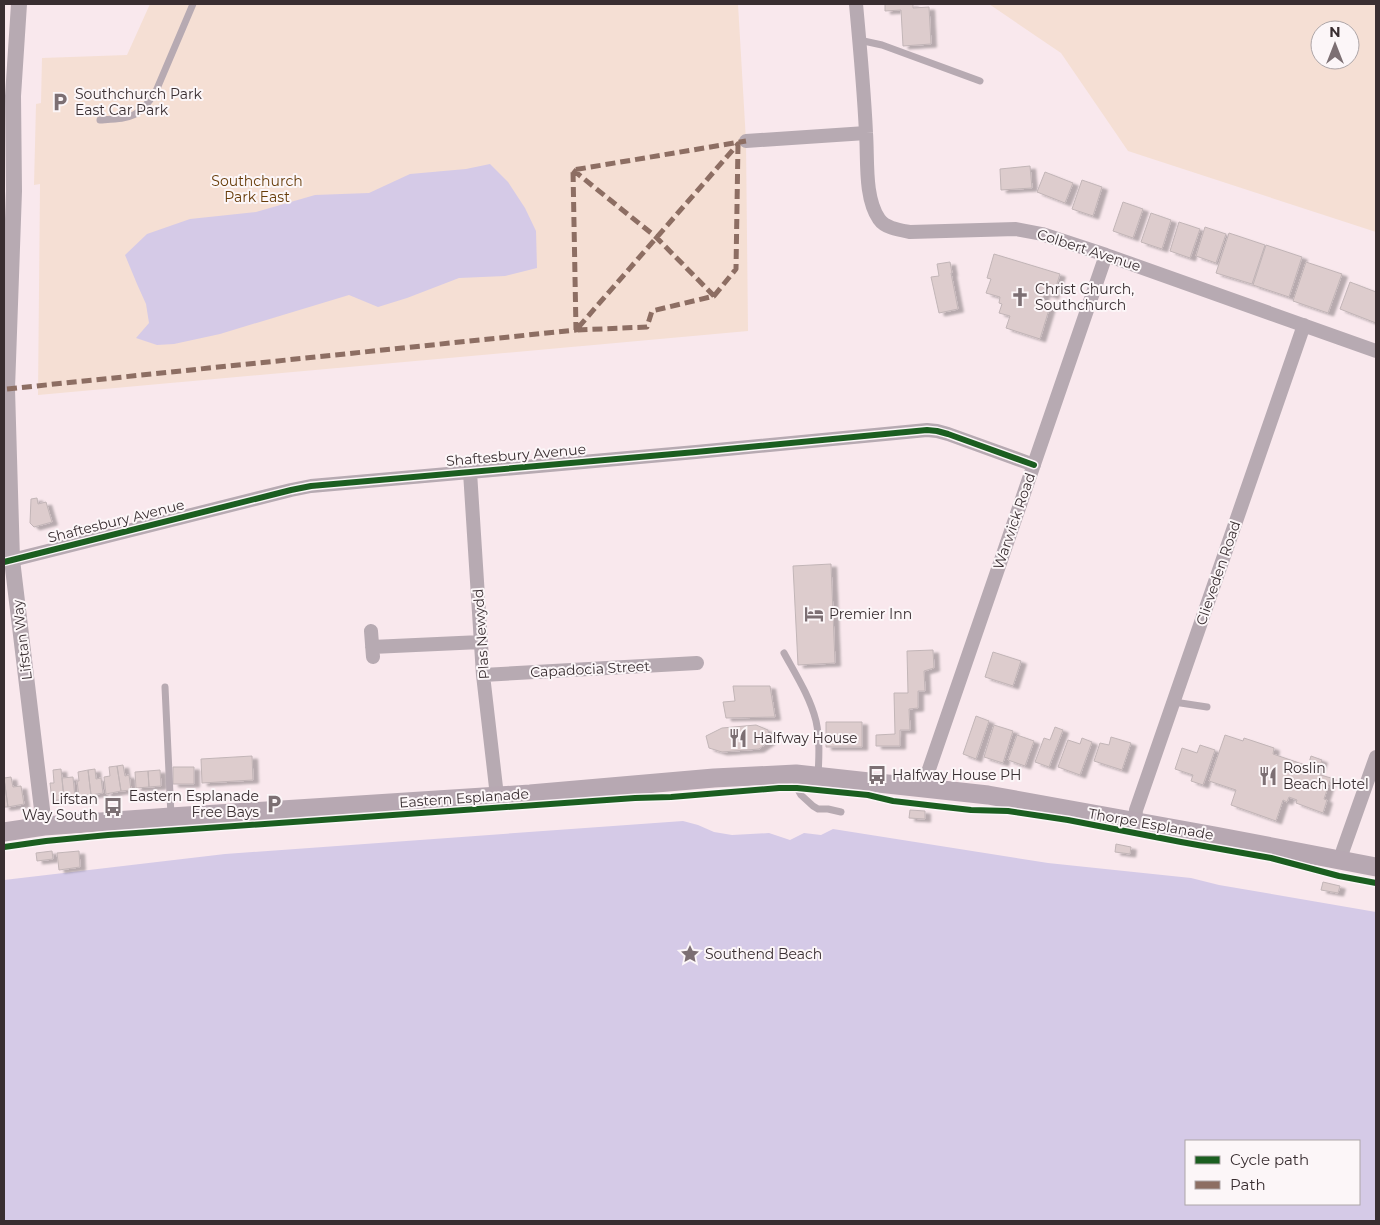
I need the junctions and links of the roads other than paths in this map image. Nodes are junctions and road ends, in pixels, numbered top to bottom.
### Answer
1 (19, 4) edge
2 (194, 4) edge
3 (856, 4) edge
4 (859, 40) junction
5 (980, 81) dead end
6 (100, 120) dead end
7 (866, 133) junction
8 (746, 141) dead end
9 (1106, 255) junction
10 (1304, 325) junction
11 (1376, 351) edge
12 (1034, 465) junction
13 (470, 472) junction
14 (8, 561) edge
15 (371, 631) dead end
16 (481, 642) junction
17 (784, 653) dead end
18 (697, 663) dead end
19 (483, 675) junction
20 (165, 687) dead end
21 (1174, 702) junction
22 (1207, 707) dead end
23 (1376, 757) edge
24 (796, 774) junction
25 (818, 777) junction
26 (925, 788) junction
27 (496, 796) junction
28 (841, 812) dead end
29 (171, 816) junction
30 (1135, 822) junction
31 (44, 826) junction
32 (4, 832) edge
33 (1341, 860) junction
34 (1376, 867) edge

1 - 14 street, Lifstan Way
2 - 6 lane
3 - 4 street, Colbert Avenue
4 - 5 lane
4 - 7 street, Colbert Avenue
7 - 8 street
7 - 9 street, Colbert Avenue
9 - 10 street, Colbert Avenue
9 - 12 street, Warwick Road
10 - 11 street, Colbert Avenue
10 - 21 street, Clieveden Road
12 - 13 street, Shaftesbury Avenue
12 - 26 street, Warwick Road
13 - 14 street, Shaftesbury Avenue
13 - 16 street, Plas Newydd
14 - 31 street, Lifstan Way
15 - 16 street
16 - 19 street, Plas Newydd
17 - 25 lane
18 - 19 street, Capadocia Street
19 - 27 street, Plas Newydd
20 - 29 lane
21 - 22 lane
21 - 30 street, Clieveden Road
23 - 33 street
24 - 25 main road, Eastern Esplanade
24 - 27 main road, Eastern Esplanade
24 - 28 lane
25 - 26 main road, Eastern Esplanade
26 - 30 main road, Thorpe Esplanade
27 - 29 main road, Eastern Esplanade
29 - 31 main road, Eastern Esplanade
30 - 33 main road, Thorpe Esplanade
31 - 32 main road, Eastern Esplanade
33 - 34 main road, Thorpe Esplanade

